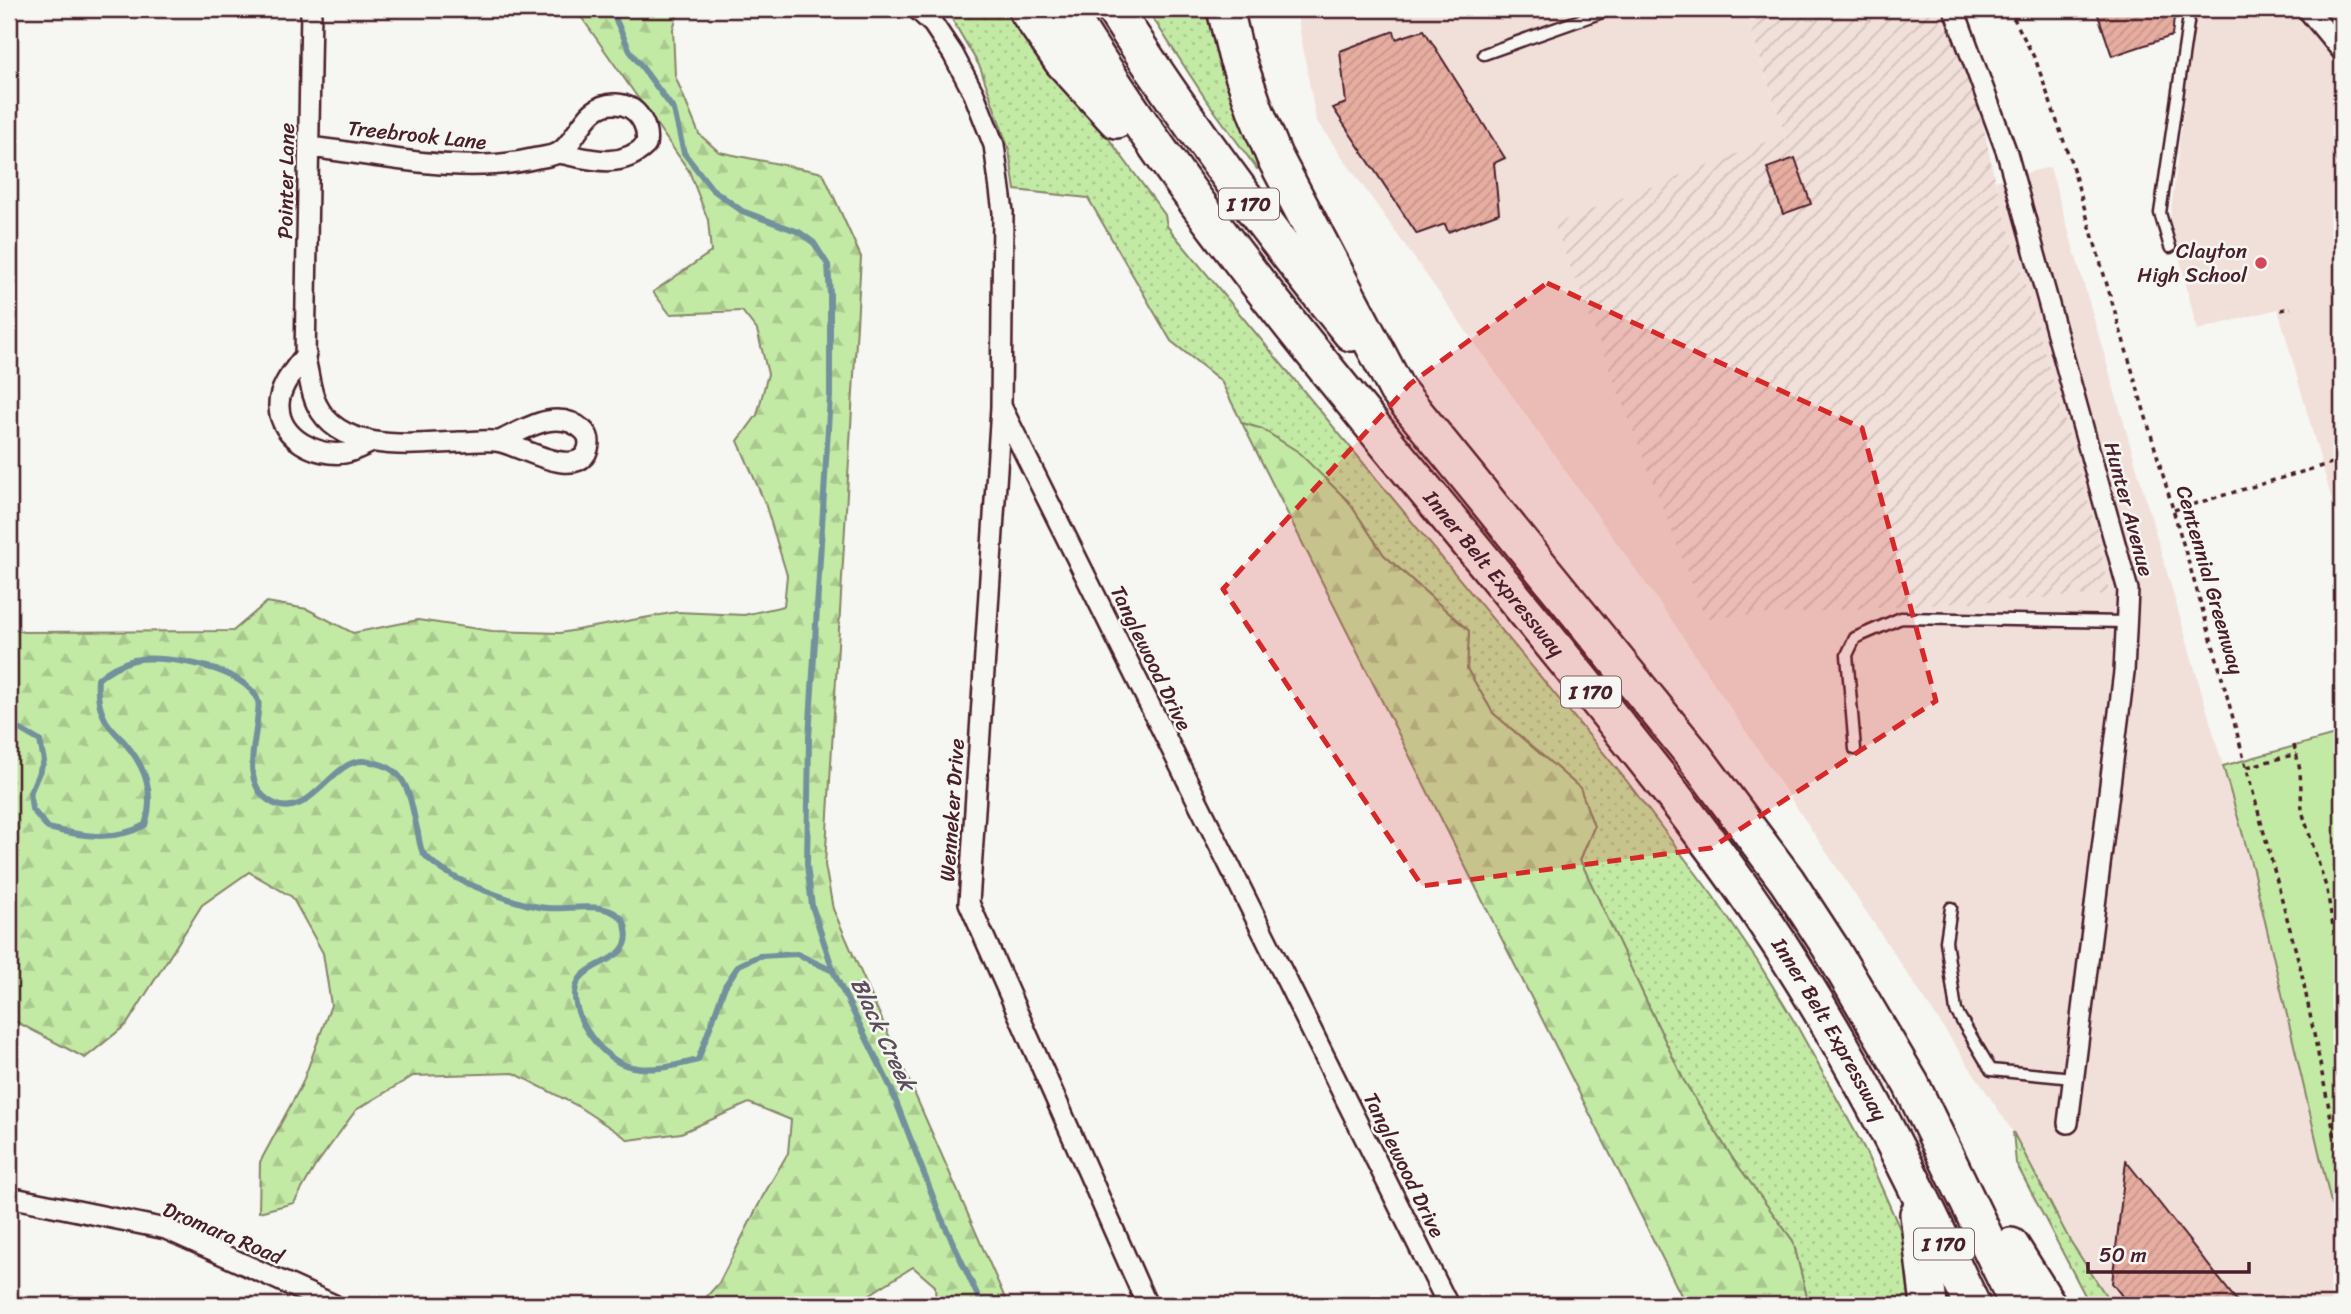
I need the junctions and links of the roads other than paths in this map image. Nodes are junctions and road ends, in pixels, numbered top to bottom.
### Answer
1 (311, 9) edge
2 (917, 9) edge
3 (1026, 9) edge
4 (1066, 9) edge
5 (1114, 9) edge
6 (1225, 9) edge
7 (1611, 9) edge
8 (1954, 9) edge
9 (2190, 9) edge
10 (2307, 9) edge
11 (2342, 51) edge
12 (1484, 54) dead end
13 (310, 147) junction
14 (559, 153) dead end
15 (1220, 234) junction
16 (2170, 247) dead end
17 (306, 354) junction
18 (1397, 390) junction
19 (1001, 406) junction
20 (500, 441) dead end
21 (370, 443) junction
22 (2126, 622) junction
23 (1855, 749) dead end
24 (1951, 908) dead end
25 (2073, 1077) junction
26 (1911, 1084) junction
27 (2068, 1123) dead end
28 (1914, 1183) junction
29 (9, 1197) edge
30 (334, 1305) edge
31 (1147, 1305) edge
32 (1448, 1305) edge
33 (1929, 1305) edge
34 (1972, 1305) edge
35 (2018, 1305) edge
36 (2048, 1305) edge

1 - 13 street, Pointer Lane
2 - 19 street, Tanglewood Drive
3 - 15 highway
4 - 15 highway, Inner Belt Expressway / I 170
5 - 18 highway, I 170
6 - 18 highway
7 - 12 lane
8 - 22 street, Hunter Avenue
9 - 16 lane
10 - 11 street
13 - 14 street, Treebrook Lane
13 - 17 street, Pointer Lane
15 - 28 highway, Inner Belt Expressway / I 170
17 - 21 street, Pointer Lane
17 - 21 street, Pointer Lane
18 - 26 highway, Inner Belt Expressway / I 170
19 - 31 street, Wenneker Drive
19 - 32 street, Tanglewood Drive
20 - 21 street, Pointer Lane
22 - 23 lane
22 - 25 street, Hunter Avenue
24 - 25 lane
25 - 27 street, Hunter Avenue
26 - 35 highway, Inner Belt Expressway / I 170
26 - 36 highway
28 - 33 highway
28 - 34 highway, Inner Belt Expressway / I 170
29 - 30 street, Dromara Road

